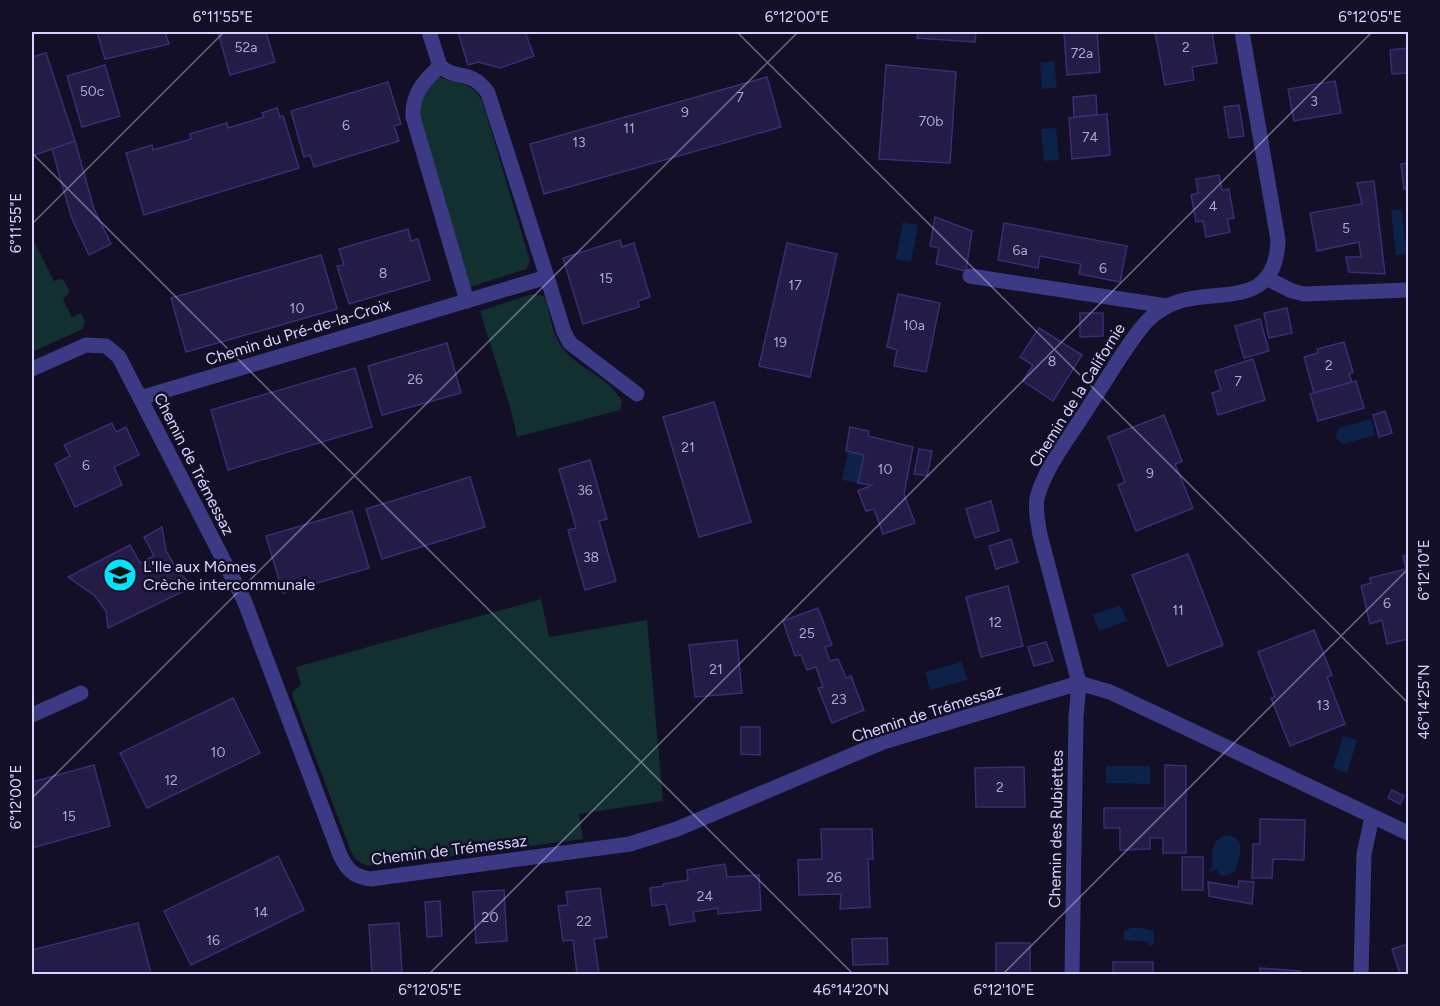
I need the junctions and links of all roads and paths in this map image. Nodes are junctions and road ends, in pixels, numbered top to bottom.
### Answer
1 (429, 32) edge
2 (1242, 32) edge
3 (440, 66) junction
4 (970, 276) dead end
5 (547, 277) junction
6 (1266, 278) junction
7 (1408, 290) edge
8 (467, 301) junction
9 (1167, 306) junction
10 (32, 369) edge
11 (637, 394) dead end
12 (140, 398) junction
13 (1079, 683) junction
14 (81, 693) dead end
15 (32, 715) edge
16 (1372, 817) junction
17 (1408, 833) edge
18 (1072, 975) edge
19 (1361, 975) edge

1 - 3 street
2 - 6 street
3 - 5 street
3 - 8 street
4 - 9 street
5 - 8 street, Chemin du Pré-de-la-Croix
5 - 11 street
6 - 7 street
6 - 9 street, Chemin de la Californie
8 - 12 street, Chemin du Pré-de-la-Croix
9 - 13 street, Chemin de la Californie
10 - 12 street, Chemin de Trémessaz
12 - 13 street, Chemin de Trémessaz
13 - 16 street
13 - 18 street, Chemin des Rubiettes
14 - 15 street
16 - 17 street
16 - 19 street

